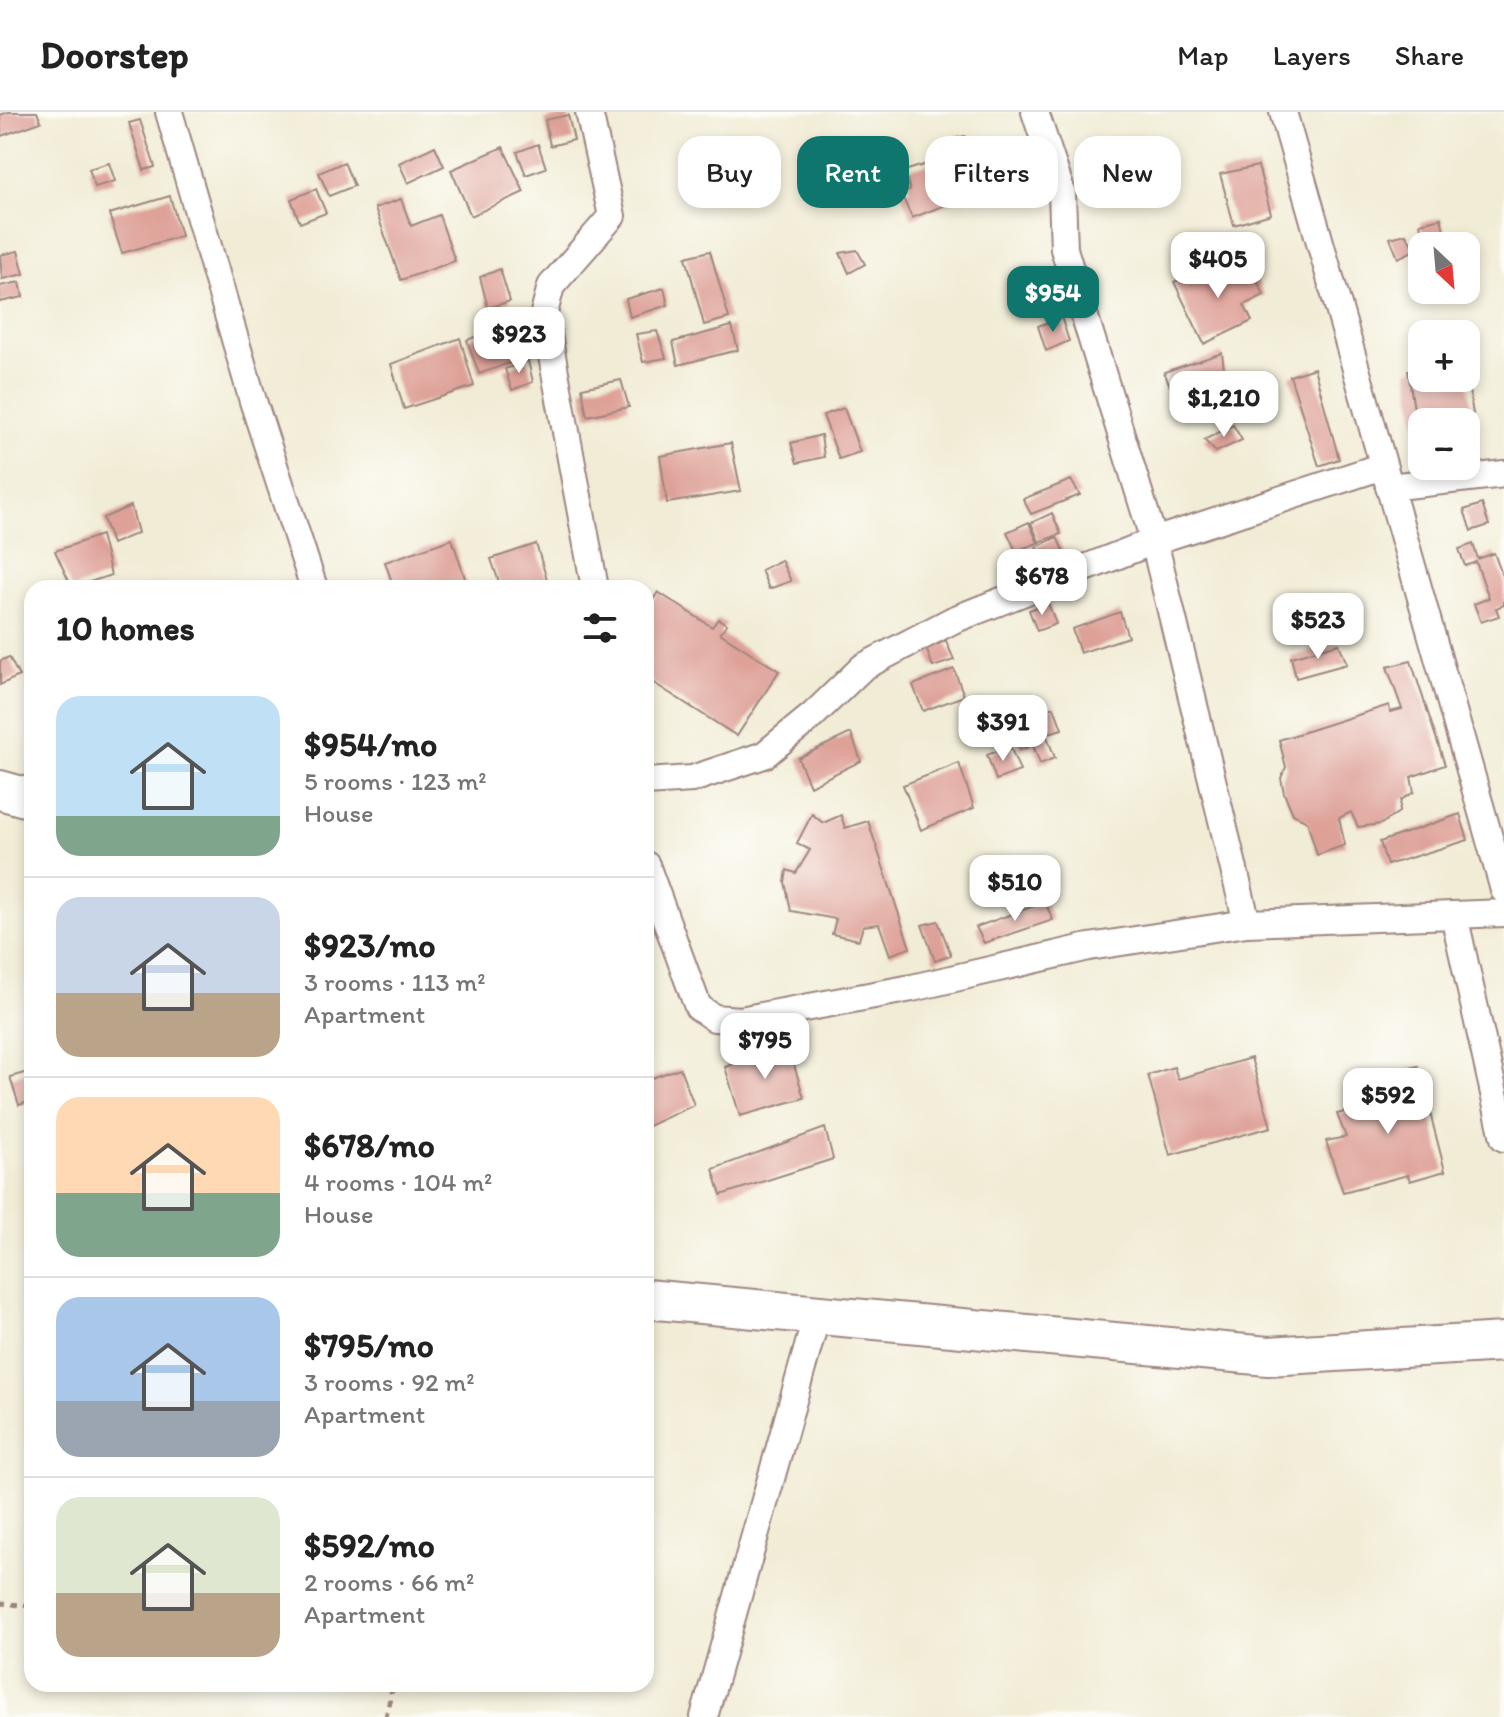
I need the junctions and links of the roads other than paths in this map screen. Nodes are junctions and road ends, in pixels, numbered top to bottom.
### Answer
1 (169, 112) edge
2 (589, 112) edge
3 (1035, 112) edge
4 (1283, 112) edge
5 (1504, 474) edge
6 (1386, 477) junction
7 (1154, 541) junction
8 (311, 580) edge
9 (594, 580) edge
10 (654, 781) edge
11 (0, 790) edge
12 (24, 797) edge
13 (654, 887) edge
14 (1504, 890) edge
15 (1504, 913) edge
16 (1454, 915) junction
17 (1247, 923) junction
18 (1504, 1138) edge
19 (654, 1300) edge
20 (817, 1315) junction
21 (1504, 1342) edge
22 (704, 1717) edge

1 - 8 street
2 - 9 street
3 - 7 street
4 - 6 street
5 - 6 street
6 - 7 street
6 - 14 street
7 - 10 street
7 - 17 street
11 - 12 street
13 - 17 street
15 - 16 street
16 - 17 street
16 - 18 street
19 - 20 street
20 - 21 street
20 - 22 street

